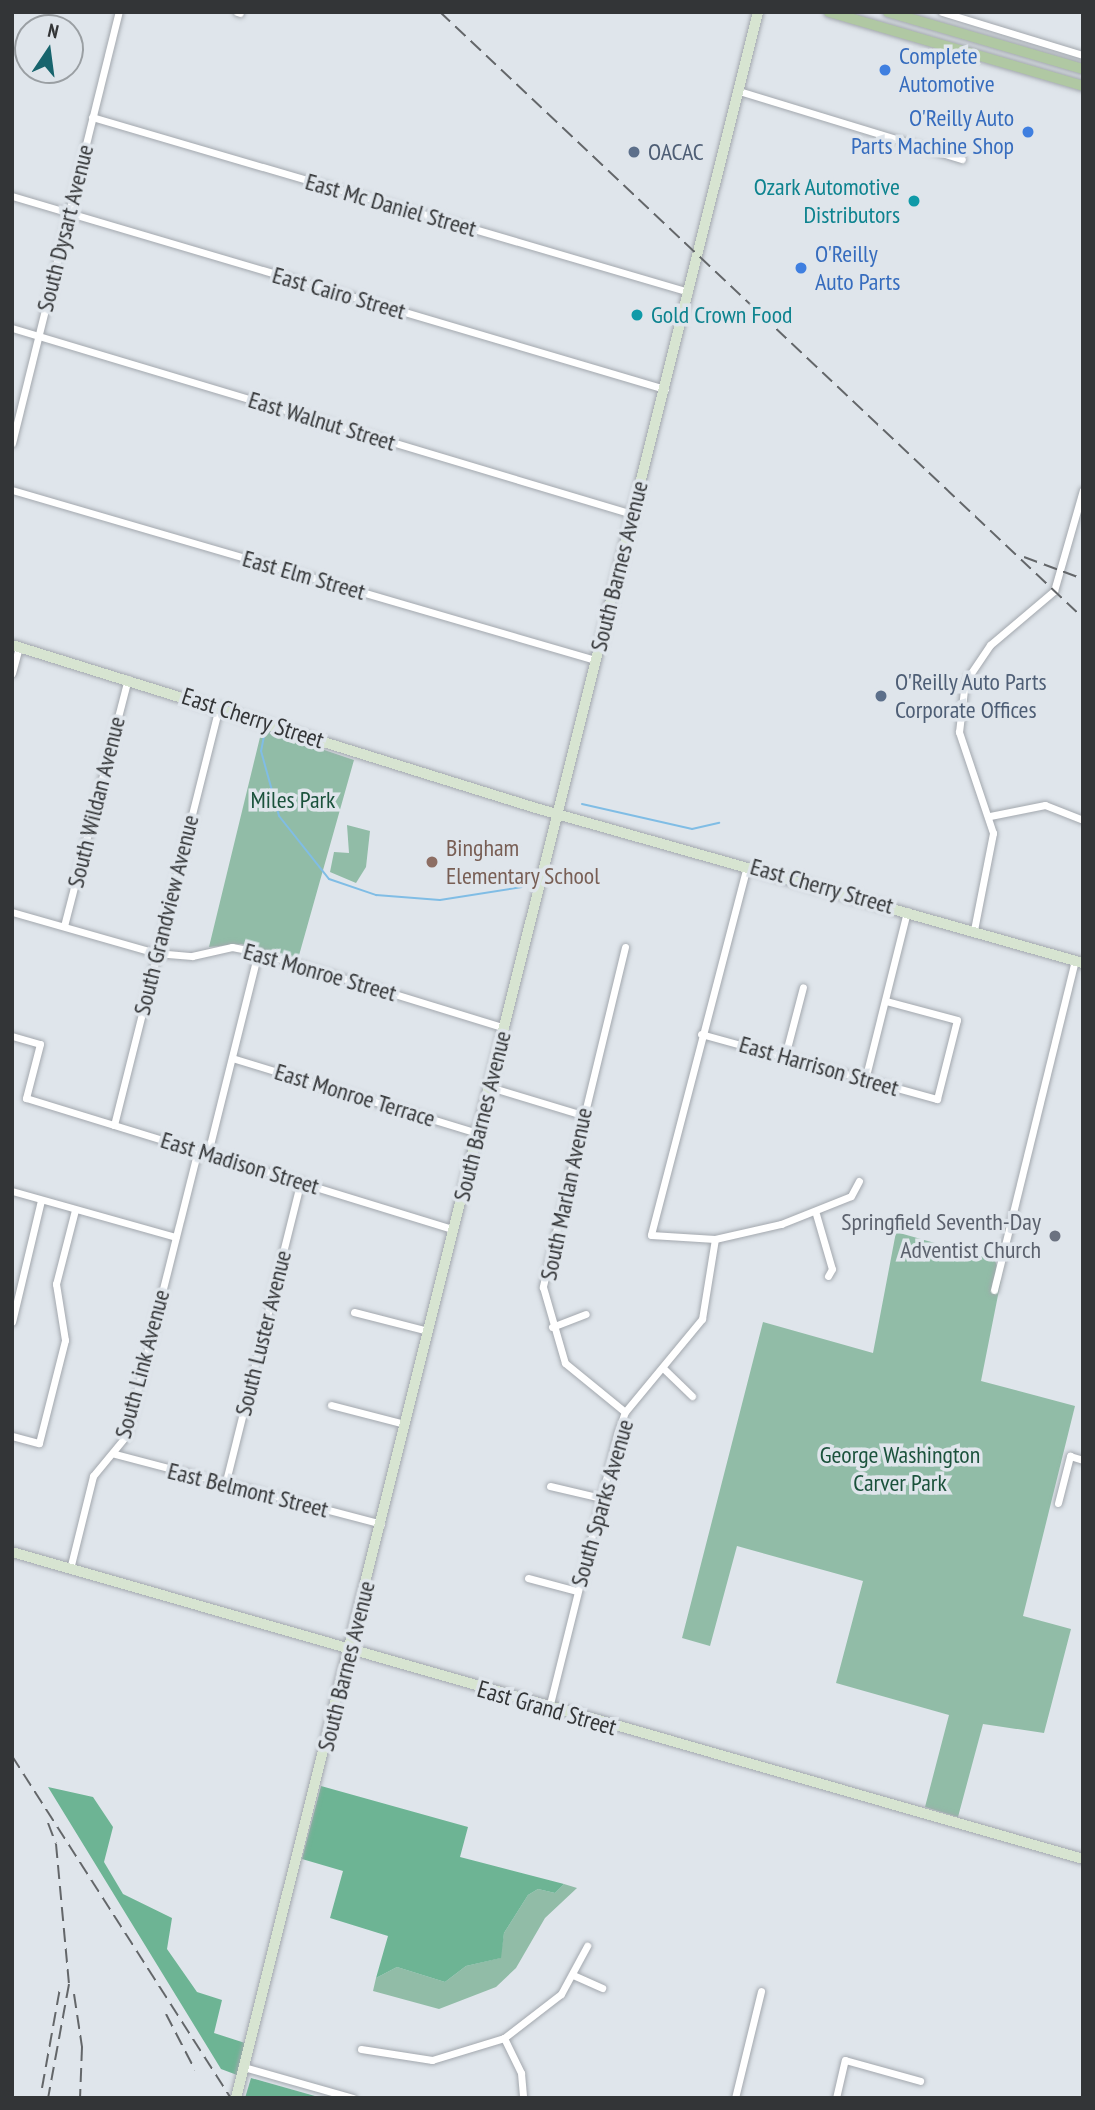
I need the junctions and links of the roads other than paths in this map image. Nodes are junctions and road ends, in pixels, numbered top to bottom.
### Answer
1 (118, 12) edge
2 (758, 12) edge
3 (829, 12) edge
4 (888, 12) edge
5 (942, 12) edge
6 (1083, 55) edge
7 (1083, 69) edge
8 (1083, 86) edge
9 (739, 91) junction
10 (92, 117) junction
11 (962, 159) dead end
12 (12, 196) edge
13 (69, 213) junction
14 (689, 292) junction
15 (12, 328) edge
16 (39, 336) junction
17 (665, 389) junction
18 (12, 443) edge
19 (1083, 490) edge
20 (12, 491) edge
21 (632, 514) junction
22 (16, 646) edge
23 (595, 660) junction
24 (12, 673) edge
25 (128, 678) junction
26 (219, 705) junction
27 (560, 813) junction
28 (990, 816) junction
29 (1083, 820) edge
30 (748, 865) junction
31 (907, 911) junction
32 (12, 912) edge
33 (64, 926) junction
34 (974, 930) junction
35 (625, 947) dead end
36 (258, 952) junction
37 (156, 953) junction
38 (1079, 961) edge
39 (803, 987) dead end
40 (886, 1002) junction
41 (505, 1028) junction
42 (701, 1034) junction
43 (12, 1036) edge
44 (785, 1056) junction
45 (232, 1058) junction
46 (865, 1080) junction
47 (490, 1087) junction
48 (582, 1115) junction
49 (114, 1125) junction
50 (477, 1133) junction
51 (198, 1150) junction
52 (208, 1153) junction
53 (301, 1181) junction
54 (859, 1181) dead end
55 (12, 1191) edge
56 (41, 1200) junction
57 (75, 1210) junction
58 (816, 1214) junction
59 (453, 1229) junction
60 (176, 1237) junction
61 (715, 1239) junction
62 (828, 1276) dead end
63 (994, 1290) dead end
64 (354, 1312) dead end
65 (586, 1314) dead end
66 (12, 1322) edge
67 (552, 1327) junction
68 (428, 1331) junction
69 (664, 1369) junction
70 (692, 1396) dead end
71 (331, 1405) dead end
72 (625, 1412) junction
73 (405, 1424) junction
74 (12, 1436) edge
75 (115, 1454) junction
76 (1083, 1460) edge
77 (225, 1485) junction
78 (550, 1486) dead end
79 (601, 1498) junction
80 (1058, 1503) dead end
81 (381, 1524) junction
82 (12, 1552) edge
83 (70, 1569) junction
84 (528, 1578) dead end
85 (577, 1591) junction
86 (350, 1652) junction
87 (548, 1709) junction
88 (1083, 1859) edge
89 (587, 1947) dead end
90 (573, 1975) junction
91 (602, 1988) dead end
92 (761, 1992) dead end
93 (504, 2038) junction
94 (360, 2049) dead end
95 (244, 2067) junction
96 (920, 2081) dead end
97 (236, 2098) edge
98 (353, 2098) edge
99 (523, 2098) edge
100 (735, 2098) edge
101 (836, 2098) edge

1 - 10 street, South Dysart Avenue
2 - 9 street, South Barnes Avenue
3 - 8 main road
4 - 7 main road
5 - 6 street
9 - 11 street
9 - 14 street, South Barnes Avenue
10 - 13 street, South Dysart Avenue
10 - 14 street, East Mc Daniel Street
12 - 13 street, East Cairo Street
13 - 16 street, South Dysart Avenue
13 - 17 street, East Cairo Street
14 - 17 street, South Barnes Avenue
15 - 16 street, East Walnut Street
16 - 18 street, South Dysart Avenue
16 - 21 street, East Walnut Street
17 - 21 street, South Barnes Avenue
19 - 28 street
20 - 23 street, East Elm Street
21 - 23 street, South Barnes Avenue
22 - 24 street
22 - 25 street, East Cherry Street
23 - 27 street, South Barnes Avenue
25 - 26 street, East Cherry Street
25 - 33 street, South Wildan Avenue
26 - 27 street, East Cherry Street
26 - 37 street, South Grandview Avenue
27 - 30 street, East Cherry Street
27 - 41 street, South Barnes Avenue
28 - 29 street
28 - 34 street
30 - 31 street, East Cherry Street
30 - 42 street
31 - 34 street, East Cherry Street
31 - 40 street
32 - 33 street, East Monroe Street
33 - 37 street, East Monroe Street
34 - 38 street, East Cherry Street
35 - 48 street, South Marlan Avenue
36 - 37 street, East Monroe Street
36 - 41 street, East Monroe Street
36 - 45 street
37 - 49 street, South Grandview Avenue
38 - 63 street
39 - 44 street
40 - 46 street
40 - 46 street, East Harrison Street
41 - 47 street, South Barnes Avenue
42 - 44 street, East Harrison Street
42 - 61 street
43 - 49 street, East Madison Street
44 - 46 street, East Harrison Street
45 - 50 street, East Monroe Terrace
45 - 52 street
47 - 48 street
47 - 50 street, South Barnes Avenue
48 - 67 street, South Marlan Avenue
49 - 51 street, East Madison Street
50 - 59 street, South Barnes Avenue
51 - 52 street, East Madison Street
51 - 60 street, South Link Avenue
52 - 53 street, East Madison Street
53 - 59 street, East Madison Street
53 - 77 street, South Luster Avenue
54 - 58 street
55 - 56 street
56 - 57 street
56 - 66 street
57 - 60 street
57 - 74 street
58 - 61 street
58 - 62 street
59 - 68 street, South Barnes Avenue
60 - 75 street, South Link Avenue
61 - 69 street, South Sparks Avenue
64 - 68 street
65 - 67 street
67 - 72 street, South Marlan Avenue
68 - 73 street, South Barnes Avenue
69 - 70 street
69 - 72 street, South Sparks Avenue
71 - 73 street
72 - 79 street, South Sparks Avenue
73 - 81 street, South Barnes Avenue
75 - 77 street, East Belmont Street
75 - 83 street, South Link Avenue
76 - 80 street
77 - 81 street, East Belmont Street
78 - 79 street
79 - 85 street, South Sparks Avenue
81 - 86 street, South Barnes Avenue
82 - 83 street, East Grand Street
83 - 86 street, East Grand Street
84 - 85 street
85 - 87 street, South Sparks Avenue
86 - 87 street, East Grand Street
86 - 95 street, South Barnes Avenue
87 - 88 street, East Grand Street
89 - 90 street
90 - 91 street
90 - 93 street
92 - 100 street
93 - 94 street
93 - 99 street
95 - 97 street, South Barnes Avenue
95 - 98 street
96 - 101 street

